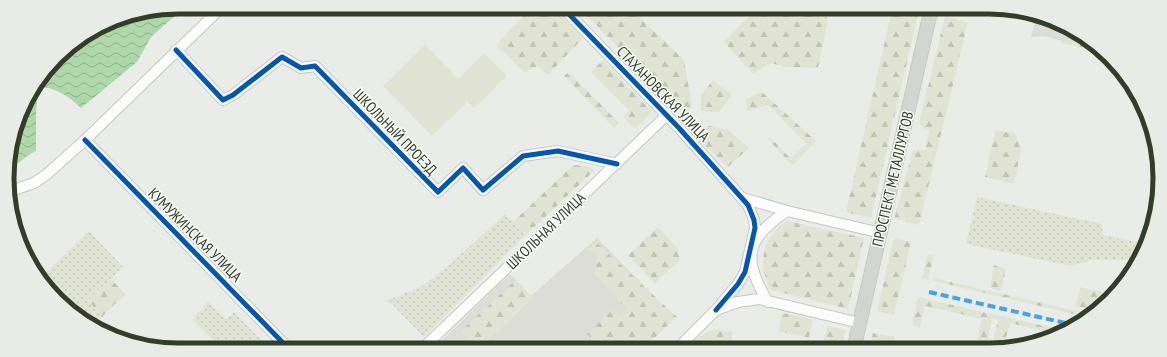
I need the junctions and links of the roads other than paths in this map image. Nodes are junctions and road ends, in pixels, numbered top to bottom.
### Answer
1 (215, 14) edge
2 (570, 14) edge
3 (930, 14) edge
4 (176, 50) junction
5 (668, 115) junction
6 (86, 140) junction
7 (616, 164) junction
8 (14, 190) edge
9 (744, 198) junction
10 (787, 211) junction
11 (881, 233) junction
12 (750, 250) junction
13 (768, 302) junction
14 (716, 310) junction
15 (860, 322) junction
16 (283, 343) edge
17 (428, 343) edge
18 (683, 343) edge
19 (855, 343) edge

1 - 4 street
2 - 5 street, СТАХАНОВСКАЯ УЛИЦА
3 - 11 main road, ПРОСПЕКТ МЕТАЛЛУРГОВ
4 - 6 street
4 - 7 street, ШКОЛЬНЫЙ ПРОЕЗД
5 - 7 street, ШКОЛЬНАЯ УЛИЦА
5 - 9 street, СТАХАНОВСКАЯ УЛИЦА
6 - 8 street
6 - 16 street, КУМУЖИНСКАЯ УЛИЦА
7 - 17 street, ШКОЛЬНАЯ УЛИЦА
9 - 10 street
9 - 12 street
10 - 11 street
10 - 12 street
11 - 15 main road, ПРОСПЕКТ МЕТАЛЛУРГОВ
12 - 13 street
12 - 14 street
13 - 14 street
13 - 15 street
14 - 18 street
15 - 19 main road, ПРОСПЕКТ МЕТАЛЛУРГОВ

